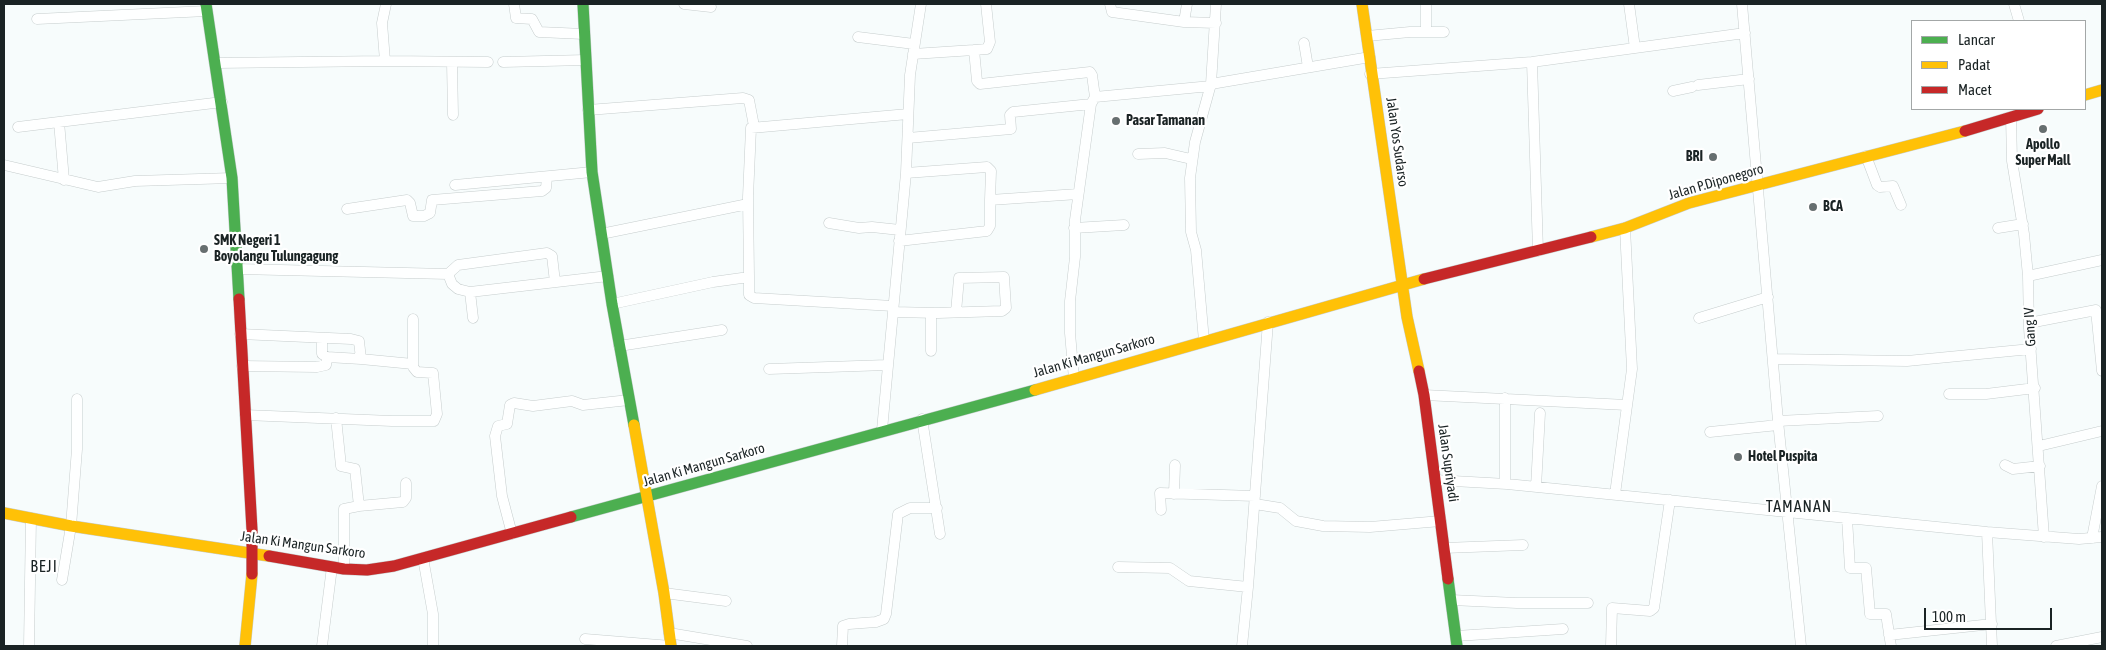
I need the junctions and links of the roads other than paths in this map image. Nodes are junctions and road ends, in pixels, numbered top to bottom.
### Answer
1 (386, 4) edge
2 (514, 4) edge
3 (583, 4) edge
4 (684, 4) edge
5 (921, 4) edge
6 (986, 4) edge
7 (1110, 4) edge
8 (1187, 4) edge
9 (1216, 4) edge
10 (1362, 4) edge
11 (1426, 4) edge
12 (1629, 4) edge
13 (1742, 4) edge
14 (2014, 4) edge
15 (206, 7) edge
16 (712, 7) dead end
17 (37, 19) dead end
18 (2019, 20) edge
19 (1184, 22) junction
20 (1216, 23) junction
21 (1426, 32) junction
22 (1444, 32) dead end
23 (1745, 33) junction
24 (584, 34) junction
25 (1367, 36) junction
26 (858, 37) dead end
27 (1304, 43) dead end
28 (1635, 48) junction
29 (914, 49) junction
30 (974, 50) junction
31 (1370, 57) junction
32 (586, 60) junction
33 (385, 61) junction
34 (452, 62) junction
35 (488, 62) dead end
36 (503, 62) dead end
37 (1532, 62) junction
38 (216, 63) junction
39 (1308, 67) junction
40 (1370, 74) junction
41 (1749, 79) junction
42 (1211, 85) junction
43 (2102, 90) edge
44 (1673, 91) dead end
45 (2086, 95) edge
46 (1093, 100) junction
47 (222, 102) junction
48 (588, 110) junction
49 (2035, 110) edge
50 (908, 114) junction
51 (453, 116) dead end
52 (2011, 117) junction
53 (59, 122) junction
54 (754, 126) junction
55 (18, 127) dead end
56 (908, 138) junction
57 (1138, 154) dead end
58 (1866, 156) junction
59 (1191, 158) junction
60 (4, 165) edge
61 (592, 172) junction
62 (906, 172) junction
63 (548, 177) junction
64 (232, 178) junction
65 (64, 180) junction
66 (455, 184) dead end
67 (1756, 185) junction
68 (1078, 194) junction
69 (990, 200) junction
70 (748, 204) junction
71 (1901, 204) dead end
72 (347, 209) dead end
73 (829, 223) dead end
74 (2023, 224) junction
75 (1124, 225) dead end
76 (1074, 228) junction
77 (1625, 228) junction
78 (1998, 228) dead end
79 (900, 230) junction
80 (601, 234) junction
81 (899, 242) junction
82 (1538, 251) junction
83 (2102, 260) edge
84 (238, 269) junction
85 (448, 274) junction
86 (608, 276) junction
87 (2028, 276) junction
88 (750, 277) junction
89 (555, 282) junction
90 (1402, 285) junction
91 (470, 292) junction
92 (1768, 297) junction
93 (612, 304) junction
94 (893, 309) junction
95 (931, 312) junction
96 (956, 312) junction
97 (473, 318) dead end
98 (1698, 318) dead end
99 (413, 319) dead end
100 (1268, 322) junction
101 (2029, 323) junction
102 (722, 330) dead end
103 (240, 334) junction
104 (322, 338) junction
105 (1204, 341) junction
106 (619, 346) junction
107 (2031, 349) junction
108 (931, 351) dead end
109 (327, 357) junction
110 (361, 359) junction
111 (1773, 359) junction
112 (413, 364) junction
113 (887, 365) junction
114 (242, 366) junction
115 (769, 369) dead end
116 (2102, 371) edge
117 (1074, 379) junction
118 (2035, 388) junction
119 (1949, 394) dead end
120 (1424, 396) junction
121 (1505, 398) junction
122 (77, 399) dead end
123 (629, 400) junction
124 (1627, 405) junction
125 (1540, 406) junction
126 (245, 415) junction
127 (1878, 416) dead end
128 (336, 418) junction
129 (922, 419) junction
130 (1778, 423) junction
131 (882, 430) junction
132 (2102, 431) edge
133 (1710, 432) dead end
134 (2039, 446) junction
135 (2005, 464) dead end
136 (1175, 465) dead end
137 (2040, 466) junction
138 (1435, 480) junction
139 (406, 483) dead end
140 (1505, 484) junction
141 (2102, 486) edge
142 (1536, 487) junction
143 (1174, 494) junction
144 (1615, 494) junction
145 (647, 497) junction
146 (1255, 500) junction
147 (1670, 500) junction
148 (359, 506) junction
149 (937, 508) junction
150 (1161, 510) dead end
151 (4, 513) edge
152 (1789, 513) junction
153 (31, 518) junction
154 (1847, 518) junction
155 (1441, 521) junction
156 (71, 526) junction
157 (1988, 532) junction
158 (512, 534) junction
159 (940, 534) dead end
160 (2044, 537) junction
161 (2097, 538) edge
162 (1523, 545) dead end
163 (1444, 548) junction
164 (252, 553) junction
165 (423, 558) junction
166 (332, 567) junction
167 (1118, 567) dead end
168 (344, 569) junction
169 (62, 580) dead end
170 (1248, 587) junction
171 (664, 593) junction
172 (1451, 600) junction
173 (726, 601) dead end
174 (1588, 603) dead end
175 (1992, 624) junction
176 (1563, 629) dead end
177 (669, 634) junction
178 (1889, 635) junction
179 (2102, 637) edge
180 (585, 639) dead end
181 (1456, 641) edge
182 (29, 646) edge
183 (245, 646) edge
184 (322, 646) edge
185 (433, 646) edge
186 (671, 646) edge
187 (747, 646) edge
188 (842, 646) edge
189 (1242, 646) edge
190 (1611, 646) edge
191 (1802, 646) edge
192 (1890, 646) edge
193 (1992, 646) edge
194 (2056, 646) edge

1 - 33 street
2 - 24 street
3 - 24 main road
4 - 16 street
5 - 29 street
6 - 30 street
7 - 19 street
8 - 19 street
9 - 20 street
10 - 25 main road, Jalan Yos Sudarso
11 - 21 street
12 - 28 street
13 - 23 street
14 - 18 street
15 - 17 street
15 - 38 main road
19 - 20 street
20 - 42 street
21 - 22 street
21 - 25 street
23 - 28 street
23 - 41 street
24 - 32 main road
25 - 31 main road, Jalan Yos Sudarso
26 - 29 street
27 - 39 street
28 - 37 street
29 - 30 street
29 - 50 street
30 - 46 street
31 - 39 street
31 - 40 main road, Jalan Yos Sudarso
32 - 36 street
32 - 48 main road
33 - 34 street
33 - 38 street
34 - 35 street
34 - 51 street
37 - 40 street
37 - 82 street
38 - 47 main road
39 - 42 street
40 - 90 main road, Jalan Yos Sudarso
41 - 44 street
41 - 67 street
42 - 46 street
42 - 59 street
43 - 45 main road
46 - 56 street
46 - 68 street
47 - 53 street
47 - 64 main road
48 - 54 street
48 - 61 main road
49 - 52 main road, Jalan P.Diponegoro
50 - 54 street
50 - 56 street
52 - 58 main road, Jalan P.Diponegoro
52 - 74 street, Gang IV
53 - 55 street
53 - 65 street
54 - 70 street
56 - 62 street
57 - 59 street
58 - 67 main road, Jalan P.Diponegoro
58 - 71 street
59 - 105 street
60 - 65 street
61 - 63 street
61 - 80 main road
62 - 69 street
62 - 79 street
63 - 66 street
63 - 72 street
64 - 65 street
64 - 84 main road
67 - 77 main road, Jalan P.Diponegoro
67 - 92 street
68 - 69 street
68 - 76 street
69 - 81 street
70 - 80 street
70 - 88 street
73 - 79 street
74 - 78 street
74 - 87 street, Gang IV
75 - 76 street
76 - 117 street
77 - 82 main road, Jalan P.Diponegoro
77 - 124 street
79 - 81 street
80 - 86 main road
81 - 94 street
82 - 90 main road, Jalan P.Diponegoro
83 - 87 street
84 - 85 street
84 - 103 main road
85 - 89 street
85 - 91 street
86 - 89 street
86 - 93 main road
87 - 101 street, Gang IV
88 - 93 street
88 - 94 street
89 - 91 street
90 - 100 main road, Jalan Ki Mangun Sarkoro
90 - 120 main road, Jalan Supriyadi
91 - 97 street
92 - 98 street
92 - 111 street
93 - 106 main road
94 - 95 street
94 - 113 street
95 - 96 street
95 - 108 street
96 - 96 street
99 - 112 street
100 - 105 main road, Jalan Ki Mangun Sarkoro
100 - 146 street
101 - 107 street, Gang IV
101 - 116 street
102 - 106 street
103 - 104 street
103 - 114 main road
104 - 109 street
104 - 110 street
105 - 117 main road, Jalan Ki Mangun Sarkoro
106 - 123 main road
107 - 111 street
107 - 118 street, Gang IV
109 - 110 street
109 - 114 street
110 - 112 street
111 - 130 street
112 - 128 street
113 - 115 street
113 - 131 street
114 - 126 main road
117 - 129 main road, Jalan Ki Mangun Sarkoro
118 - 119 street
118 - 134 street, Gang IV
120 - 121 street
120 - 138 main road, Jalan Supriyadi
121 - 125 street
121 - 140 street
122 - 156 street
123 - 145 main road
123 - 158 street
124 - 125 street
124 - 144 street
125 - 142 street
126 - 128 street
126 - 164 main road
127 - 130 street
128 - 148 street
129 - 131 main road, Jalan Ki Mangun Sarkoro
129 - 149 street
130 - 133 street
130 - 152 street
131 - 145 main road, Jalan Ki Mangun Sarkoro
132 - 134 street
134 - 137 street, Gang IV
135 - 137 street
136 - 143 street
137 - 160 street, Gang IV
138 - 140 street
138 - 155 main road, Jalan Supriyadi
139 - 148 street
140 - 142 street
141 - 161 street
142 - 144 street
143 - 146 street
143 - 150 street
144 - 147 street
145 - 158 main road, Jalan Ki Mangun Sarkoro
145 - 171 main road
146 - 155 street
146 - 170 street
147 - 152 street
147 - 190 street
148 - 168 street
149 - 159 street
149 - 188 street
151 - 153 main road, Jalan Ki Mangun Sarkoro
152 - 154 street
152 - 191 street
153 - 156 main road, Jalan Ki Mangun Sarkoro
153 - 182 street
154 - 157 street
154 - 178 street
155 - 163 main road, Jalan Supriyadi
156 - 164 main road, Jalan Ki Mangun Sarkoro
156 - 169 street
157 - 160 street
157 - 175 street
158 - 165 main road, Jalan Ki Mangun Sarkoro
160 - 161 street
162 - 163 street
163 - 172 main road, Jalan Supriyadi
164 - 166 main road, Jalan Ki Mangun Sarkoro
164 - 183 main road
165 - 168 main road, Jalan Ki Mangun Sarkoro
165 - 185 street
166 - 168 main road, Jalan Ki Mangun Sarkoro
166 - 184 street
167 - 170 street
170 - 189 street
171 - 173 street
171 - 177 main road
172 - 174 street
172 - 181 main road, Jalan Supriyadi
175 - 178 street
175 - 193 street
176 - 181 street
177 - 186 main road
177 - 187 street
178 - 192 street
179 - 194 street
180 - 186 street

